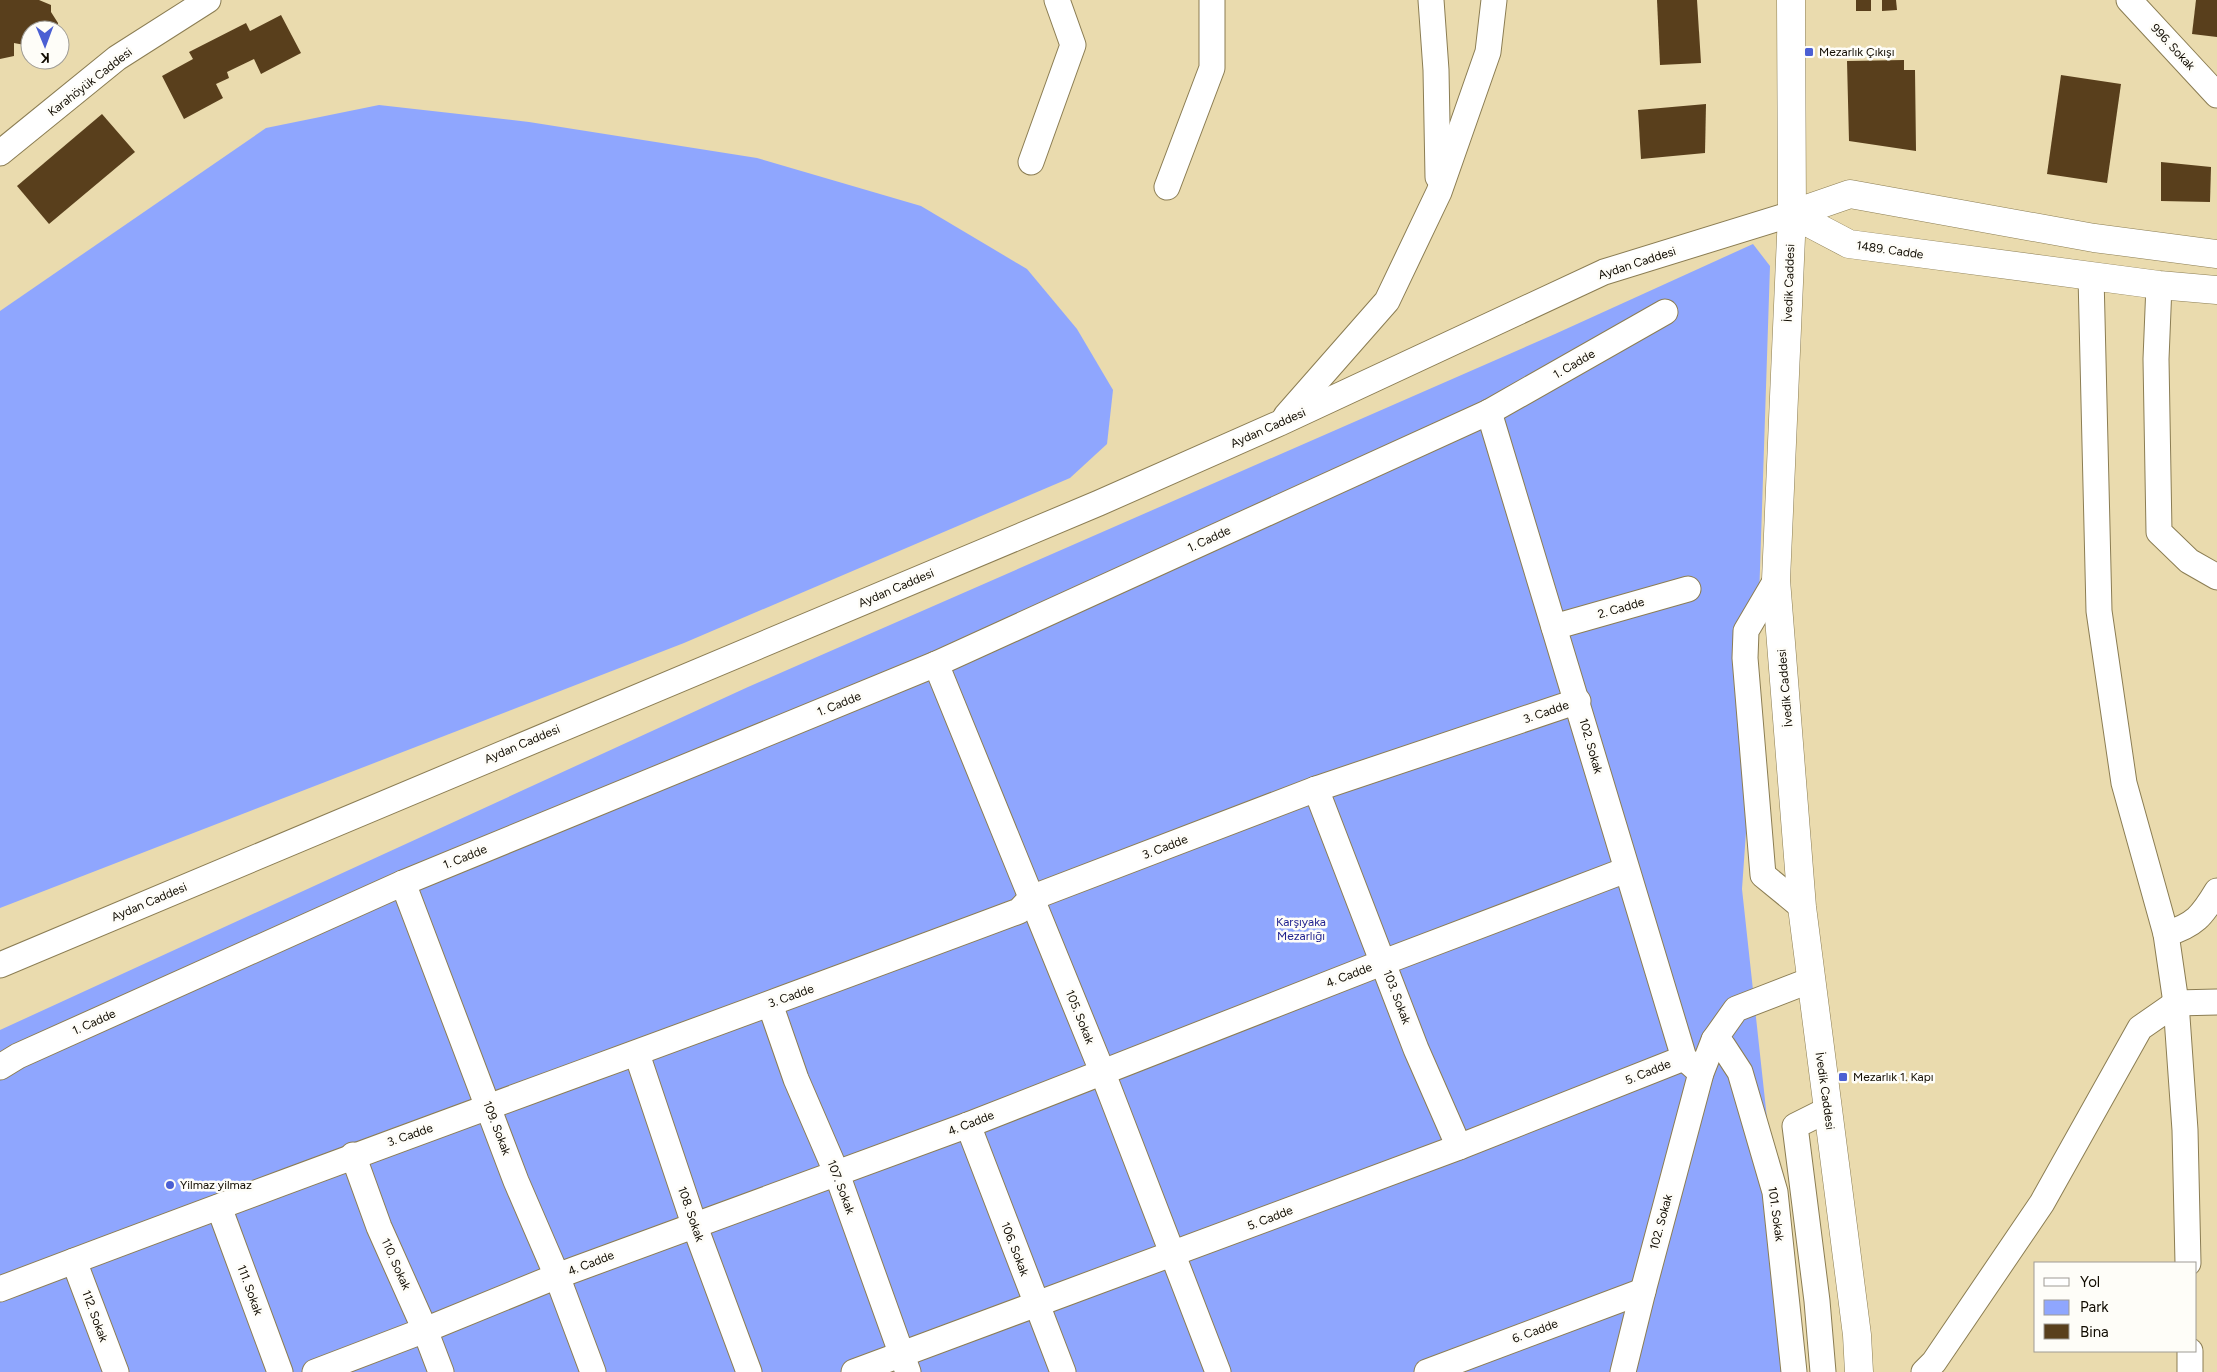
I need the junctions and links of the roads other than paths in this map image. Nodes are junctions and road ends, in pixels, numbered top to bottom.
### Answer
1 (208, 0) edge
2 (1057, 0) edge
3 (1212, 0) edge
4 (1431, 0) edge
5 (1494, 0) edge
6 (1791, 0) edge
7 (2129, 0) edge
8 (2217, 95) edge
9 (0, 153) edge
10 (1031, 162) dead end
11 (1167, 187) dead end
12 (1439, 192) junction
13 (1792, 214) junction
14 (2094, 238) junction
15 (2217, 254) edge
16 (2091, 276) junction
17 (2159, 285) junction
18 (2217, 290) edge
19 (1665, 312) dead end
20 (1489, 412) junction
21 (1280, 423) junction
22 (2217, 577) edge
23 (1776, 580) junction
24 (1688, 589) dead end
25 (1554, 627) junction
26 (936, 664) junction
27 (1578, 701) junction
28 (1316, 789) junction
29 (1626, 870) junction
30 (403, 883) junction
31 (2217, 891) edge
32 (1031, 898) junction
33 (1802, 907) junction
34 (2166, 934) junction
35 (1384, 962) junction
36 (0, 965) edge
37 (1811, 980) junction
38 (2217, 1002) edge
39 (2176, 1003) junction
40 (770, 1004) junction
41 (1714, 1040) junction
42 (637, 1054) junction
43 (1692, 1066) junction
44 (0, 1068) edge
45 (1102, 1071) junction
46 (489, 1108) junction
47 (1827, 1110) junction
48 (968, 1125) junction
49 (1459, 1147) junction
50 (353, 1155) junction
51 (837, 1174) junction
52 (219, 1207) junction
53 (694, 1224) junction
54 (1171, 1255) junction
55 (74, 1261) junction
56 (2188, 1262) edge
57 (557, 1276) junction
58 (0, 1289) edge
59 (1643, 1291) junction
60 (1036, 1303) junction
61 (425, 1330) junction
62 (1857, 1335) junction
63 (1820, 1339) junction
64 (2190, 1352) edge
65 (905, 1363) edge
66 (116, 1372) edge
67 (280, 1372) edge
68 (315, 1372) edge
69 (441, 1372) edge
70 (593, 1372) edge
71 (749, 1372) edge
72 (854, 1372) edge
73 (1063, 1372) edge
74 (1218, 1372) edge
75 (1427, 1372) edge
76 (1624, 1372) edge
77 (1794, 1372) edge
78 (1823, 1372) edge
79 (1859, 1372) edge
80 (1924, 1372) edge
81 (2190, 1372) edge

1 - 9 street, Karahöyük Caddesi
2 - 10 street
3 - 11 street
4 - 12 street
5 - 12 street
6 - 13 main road, İvedik Caddesi
7 - 8 street, 996. Sokak
12 - 21 street
13 - 14 main road
13 - 16 main road, 1489. Cadde
13 - 21 street, Aydan Caddesi
13 - 23 main road, İvedik Caddesi
14 - 15 main road
14 - 16 main road
16 - 17 main road, 1489. Cadde
16 - 34 street
17 - 18 main road, 1489. Cadde
17 - 22 street
19 - 20 street, 1. Cadde
20 - 25 street, 102. Sokak
20 - 26 street, 1. Cadde
21 - 36 street, Aydan Caddesi
23 - 33 main road, İvedik Caddesi
23 - 33 street
24 - 25 street, 2. Cadde
25 - 27 street, 102. Sokak
26 - 30 street, 1. Cadde
26 - 32 street, 105. Sokak
27 - 28 street, 3. Cadde
27 - 29 street, 102. Sokak
28 - 32 street, 3. Cadde
28 - 35 street, 103. Sokak
29 - 35 street, 4. Cadde
29 - 43 street, 102. Sokak
30 - 44 street, 1. Cadde
30 - 46 street, 109. Sokak
31 - 34 street
32 - 40 street, 3. Cadde
32 - 45 street, 105. Sokak
33 - 37 main road, İvedik Caddesi
34 - 39 street
35 - 45 street, 4. Cadde
35 - 49 street, 103. Sokak
37 - 41 street, 102. Sokak
37 - 47 main road, İvedik Caddesi
38 - 39 street
39 - 56 street
39 - 80 street
40 - 42 street, 3. Cadde
40 - 51 street, 107. Sokak
41 - 43 street, 102. Sokak
41 - 77 street, 101. Sokak
42 - 46 street, 3. Cadde
42 - 53 street, 108. Sokak
43 - 49 street, 5. Cadde
43 - 59 street, 102. Sokak
45 - 48 street, 4. Cadde
45 - 54 street, 105. Sokak
46 - 50 street, 3. Cadde
46 - 57 street, 109. Sokak
47 - 62 main road, İvedik Caddesi
47 - 63 street
48 - 51 street, 4. Cadde
48 - 60 street, 106. Sokak
49 - 54 street, 5. Cadde
50 - 52 street, 3. Cadde
50 - 61 street, 110. Sokak
51 - 53 street, 4. Cadde
51 - 65 street, 107. Sokak
52 - 55 street, 3. Cadde
52 - 67 street, 111. Sokak
53 - 57 street, 4. Cadde
53 - 71 street, 108. Sokak
54 - 60 street, 5. Cadde
54 - 74 street, 105. Sokak
55 - 58 street, 3. Cadde
55 - 66 street, 112. Sokak
57 - 61 street, 4. Cadde
57 - 70 street, 109. Sokak
59 - 75 street, 6. Cadde
59 - 76 street, 102. Sokak
60 - 65 street, 5. Cadde
60 - 73 street, 106. Sokak
61 - 68 street, 4. Cadde
61 - 69 street, 110. Sokak
62 - 63 street
62 - 79 main road, İvedik Caddesi
63 - 78 street
64 - 81 street
65 - 72 street, 5. Cadde

